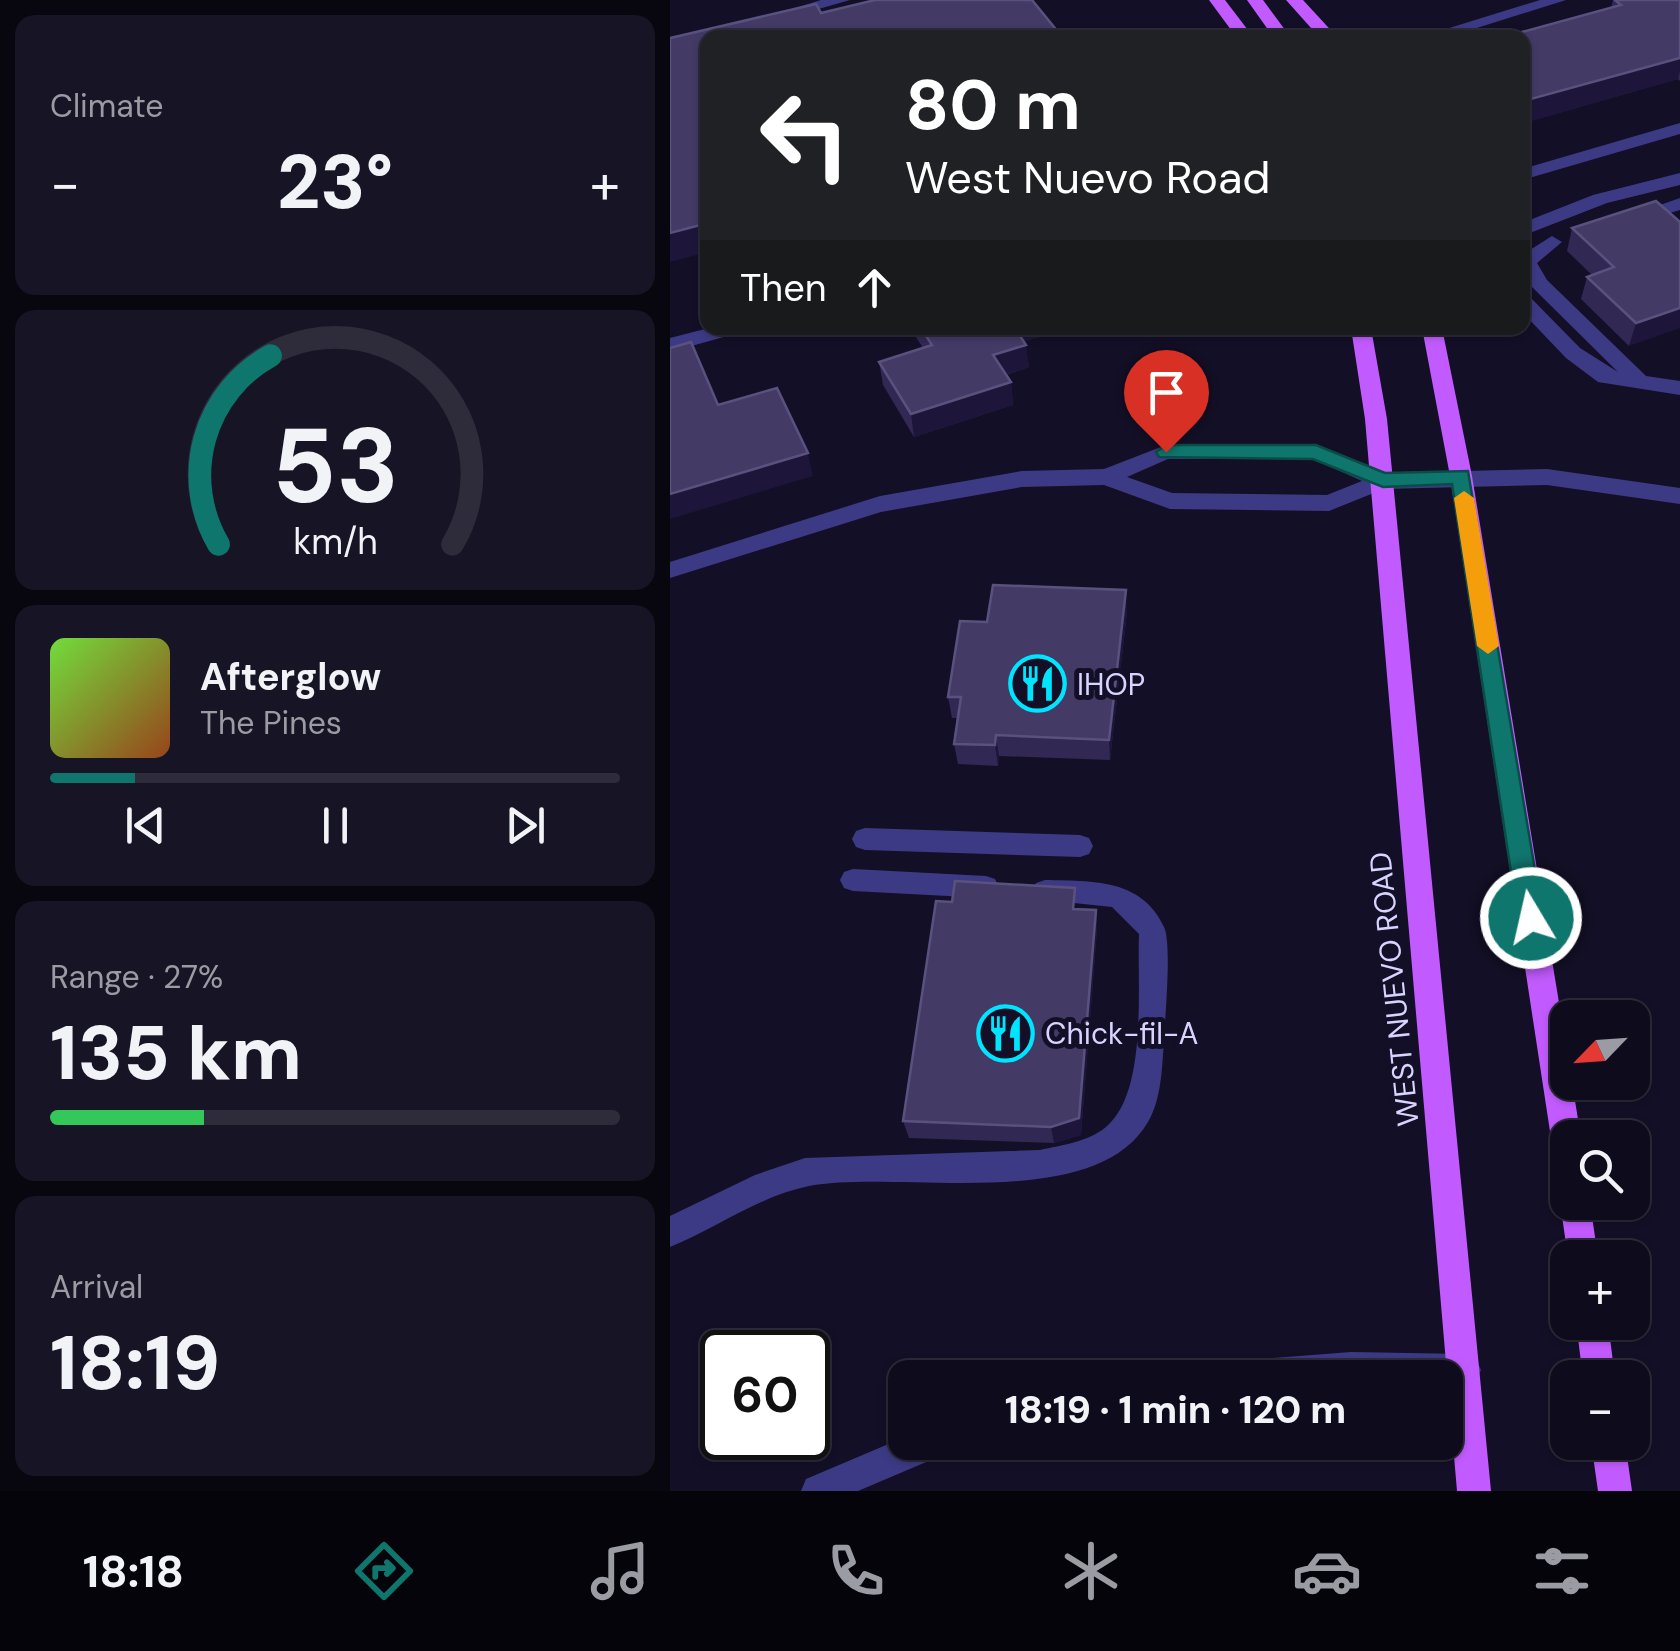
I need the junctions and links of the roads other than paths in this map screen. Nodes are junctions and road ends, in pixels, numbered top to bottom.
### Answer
1 (842, 0) edge
2 (1217, 0) edge
3 (1256, 0) edge
4 (1294, 0) edge
5 (1558, 0) edge
6 (770, 16) edge
7 (1240, 30) edge
8 (1277, 30) edge
9 (1322, 30) edge
10 (1453, 30) edge
11 (1680, 128) edge
12 (1530, 172) edge
13 (1680, 179) edge
14 (1680, 204) edge
15 (1611, 225) edge
16 (1530, 227) edge
17 (1552, 242) dead end
18 (1530, 259) edge
19 (1530, 268) edge
20 (1530, 308) edge
21 (706, 335) edge
22 (1362, 335) edge
23 (1433, 335) edge
24 (670, 345) edge
25 (1641, 383) junction
26 (1680, 388) edge
27 (1460, 476) junction
28 (1106, 477) junction
29 (1383, 480) junction
30 (1680, 496) edge
31 (670, 570) edge
32 (865, 840) dead end
33 (1080, 846) dead end
34 (853, 880) dead end
35 (1563, 1120) edge
36 (670, 1232) edge
37 (1465, 1370) joint
38 (890, 1460) edge
39 (1610, 1460) edge
40 (818, 1491) edge
41 (1474, 1491) edge
42 (1614, 1491) edge

1 - 6 street
2 - 7 main road
3 - 8 main road
4 - 9 main road
5 - 10 street
11 - 12 street
13 - 16 street
14 - 15 street
17 - 18 street
19 - 25 street
20 - 25 street
21 - 24 street
22 - 29 main road, WEST NUEVO ROAD
23 - 27 main road
25 - 26 street
27 - 29 street
27 - 30 street
27 - 35 main road
28 - 29 street
28 - 29 street
28 - 31 street
29 - 37 main road, WEST NUEVO ROAD
32 - 33 street
34 - 36 street
37 - 41 main road, WEST NUEVO ROAD
38 - 40 street
39 - 42 main road

